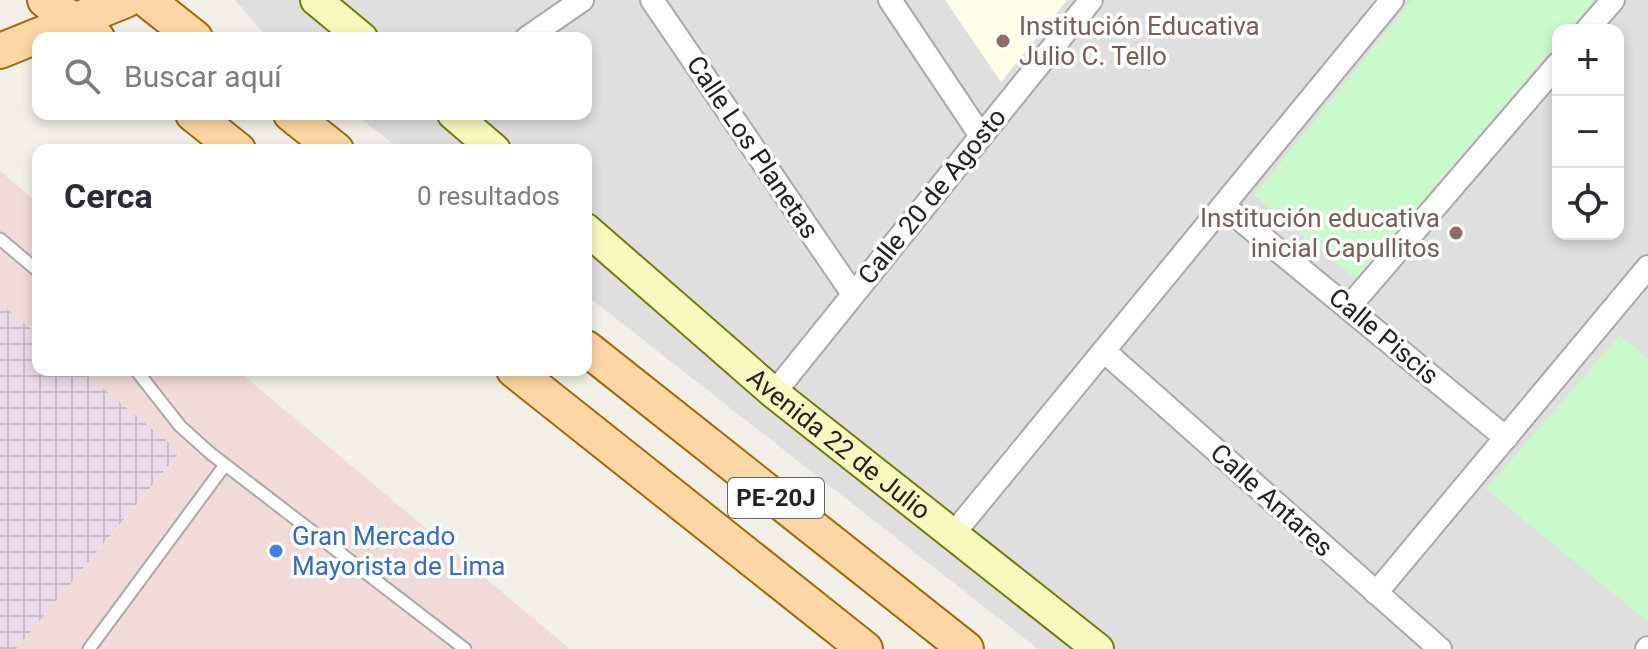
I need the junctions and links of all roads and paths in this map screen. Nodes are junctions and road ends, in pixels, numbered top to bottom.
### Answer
1 (45, 0) edge
2 (126, 0) edge
3 (147, 0) edge
4 (316, 0) edge
5 (582, 0) edge
6 (652, 0) edge
7 (890, 0) edge
8 (1091, 0) edge
9 (1392, 0) edge
10 (1613, 0) edge
11 (1592, 24) edge
12 (73, 32) edge
13 (187, 32) edge
14 (355, 32) edge
15 (536, 32) edge
16 (32, 43) edge
17 (32, 48) edge
18 (0, 51) edge
19 (0, 71) edge
20 (1552, 71) edge
21 (200, 120) edge
22 (298, 120) edge
23 (462, 120) edge
24 (981, 136) junction
25 (230, 144) edge
26 (328, 144) edge
27 (488, 144) edge
28 (1224, 206) junction
29 (592, 234) edge
30 (0, 239) edge
31 (32, 266) edge
32 (1648, 267) edge
33 (853, 294) junction
34 (1349, 307) junction
35 (1104, 351) junction
36 (592, 353) edge
37 (141, 376) edge
38 (522, 376) edge
39 (774, 393) junction
40 (1506, 438) junction
41 (225, 465) junction
42 (954, 533) junction
43 (1376, 593) junction
44 (89, 649) edge
45 (465, 649) edge
46 (865, 649) edge
47 (966, 649) edge
48 (1098, 649) edge
49 (1440, 649) edge

1 - 12 main road
2 - 12 main road
3 - 13 main road
4 - 14 street
5 - 15 street
6 - 33 street, Calle Los Planetas
7 - 24 street
8 - 24 street, Calle 20 de Agosto
9 - 28 street
10 - 11 street
16 - 18 main road
17 - 19 street
20 - 34 street
21 - 25 main road
22 - 26 main road
23 - 27 street
24 - 33 street, Calle 20 de Agosto
28 - 34 street, Calle Piscis
28 - 35 street
29 - 39 street, Avenida 22 de Julio
30 - 31 lane
32 - 40 street
33 - 39 street, Calle 20 de Agosto
34 - 40 street, Calle Piscis
35 - 42 street
35 - 43 street, Calle Antares
36 - 47 main road, PE-20J
37 - 41 lane
38 - 46 main road, PE-20J
39 - 42 street, Avenida 22 de Julio
40 - 43 street
41 - 44 lane
41 - 45 lane
42 - 48 street, Avenida 22 de Julio
43 - 49 street, Calle Antares

